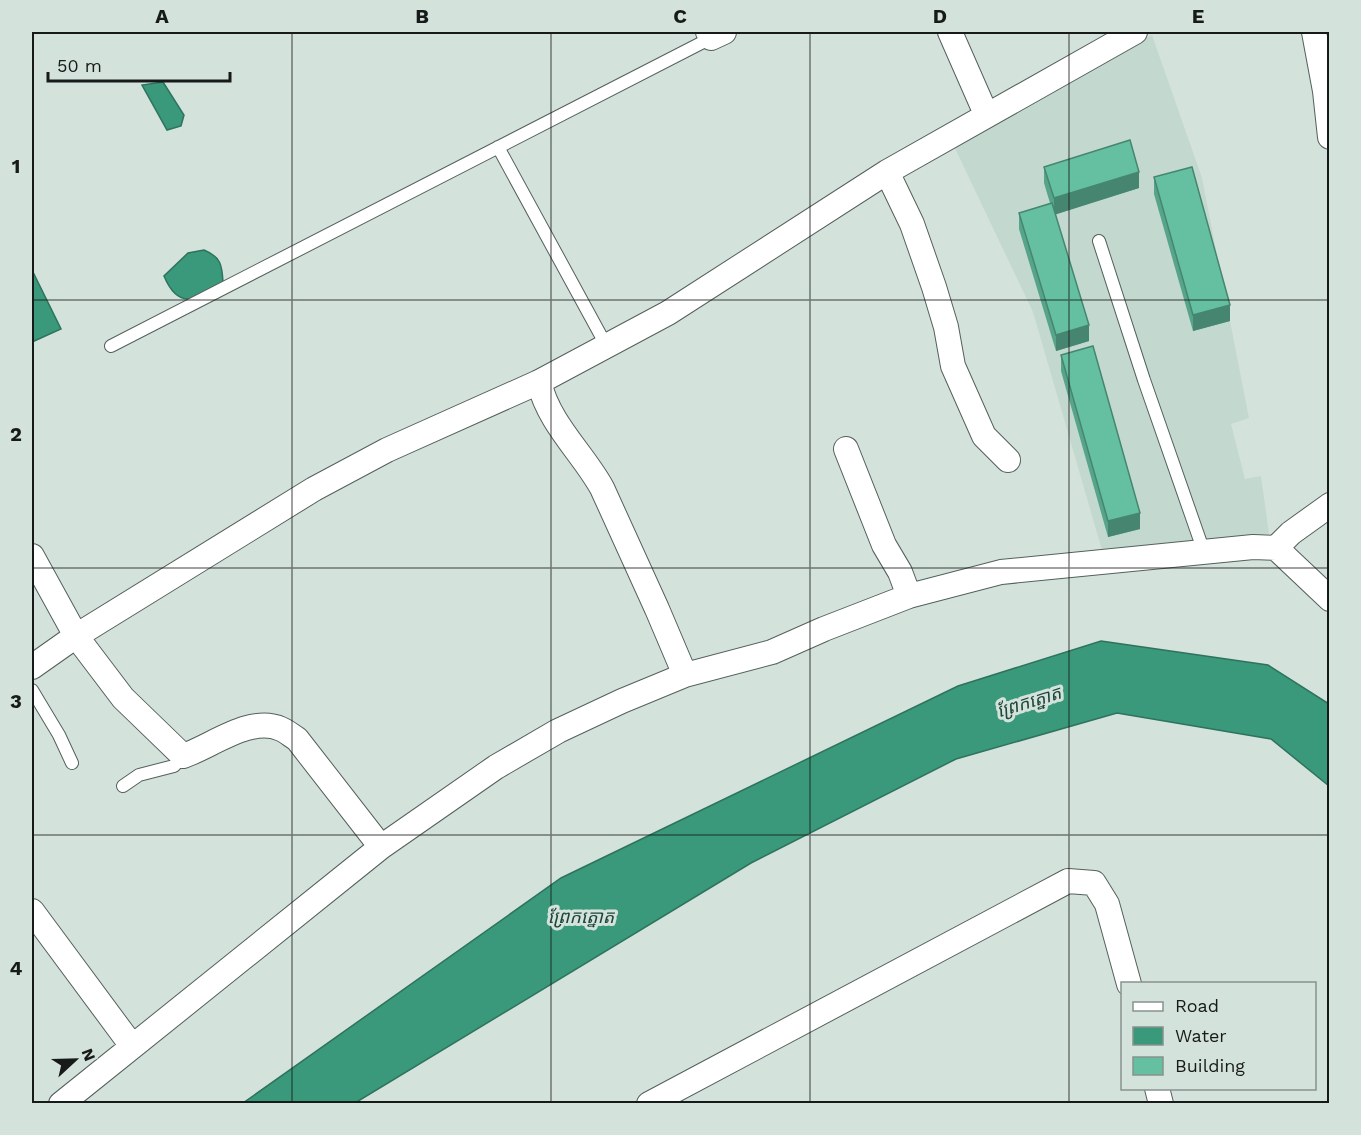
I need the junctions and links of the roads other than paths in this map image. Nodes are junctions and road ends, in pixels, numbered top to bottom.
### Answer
1 (950, 32) edge
2 (1136, 32) edge
3 (1314, 32) edge
4 (714, 34) edge
5 (1094, 42) edge
6 (986, 114) junction
7 (1329, 137) edge
8 (498, 147) junction
9 (887, 172) junction
10 (1099, 241) dead end
11 (606, 345) junction
12 (111, 346) dead end
13 (539, 382) junction
14 (846, 449) dead end
15 (1008, 460) dead end
16 (1329, 505) edge
17 (1276, 548) junction
18 (1204, 552) junction
19 (32, 556) edge
20 (909, 596) junction
21 (1329, 599) edge
22 (76, 636) junction
23 (32, 667) edge
24 (685, 675) junction
25 (32, 690) edge
26 (183, 756) junction
27 (72, 763) dead end
28 (123, 786) dead end
29 (381, 847) junction
30 (32, 911) edge
31 (1128, 982) edge
32 (132, 1046) junction
33 (60, 1104) edge
34 (650, 1104) edge

1 - 6 street
2 - 5 street
3 - 7 street
4 - 8 lane
5 - 6 street
6 - 9 street
8 - 11 lane
8 - 12 lane
9 - 11 street
9 - 15 street
10 - 18 lane
11 - 13 street
13 - 22 street
13 - 24 street
14 - 20 street
16 - 17 street
17 - 18 street
17 - 21 street
18 - 20 street
19 - 22 street
20 - 24 street
22 - 23 street
22 - 26 street
24 - 29 street
25 - 27 lane
26 - 28 lane
26 - 29 street
29 - 32 street
30 - 32 street
31 - 34 street
32 - 33 street

